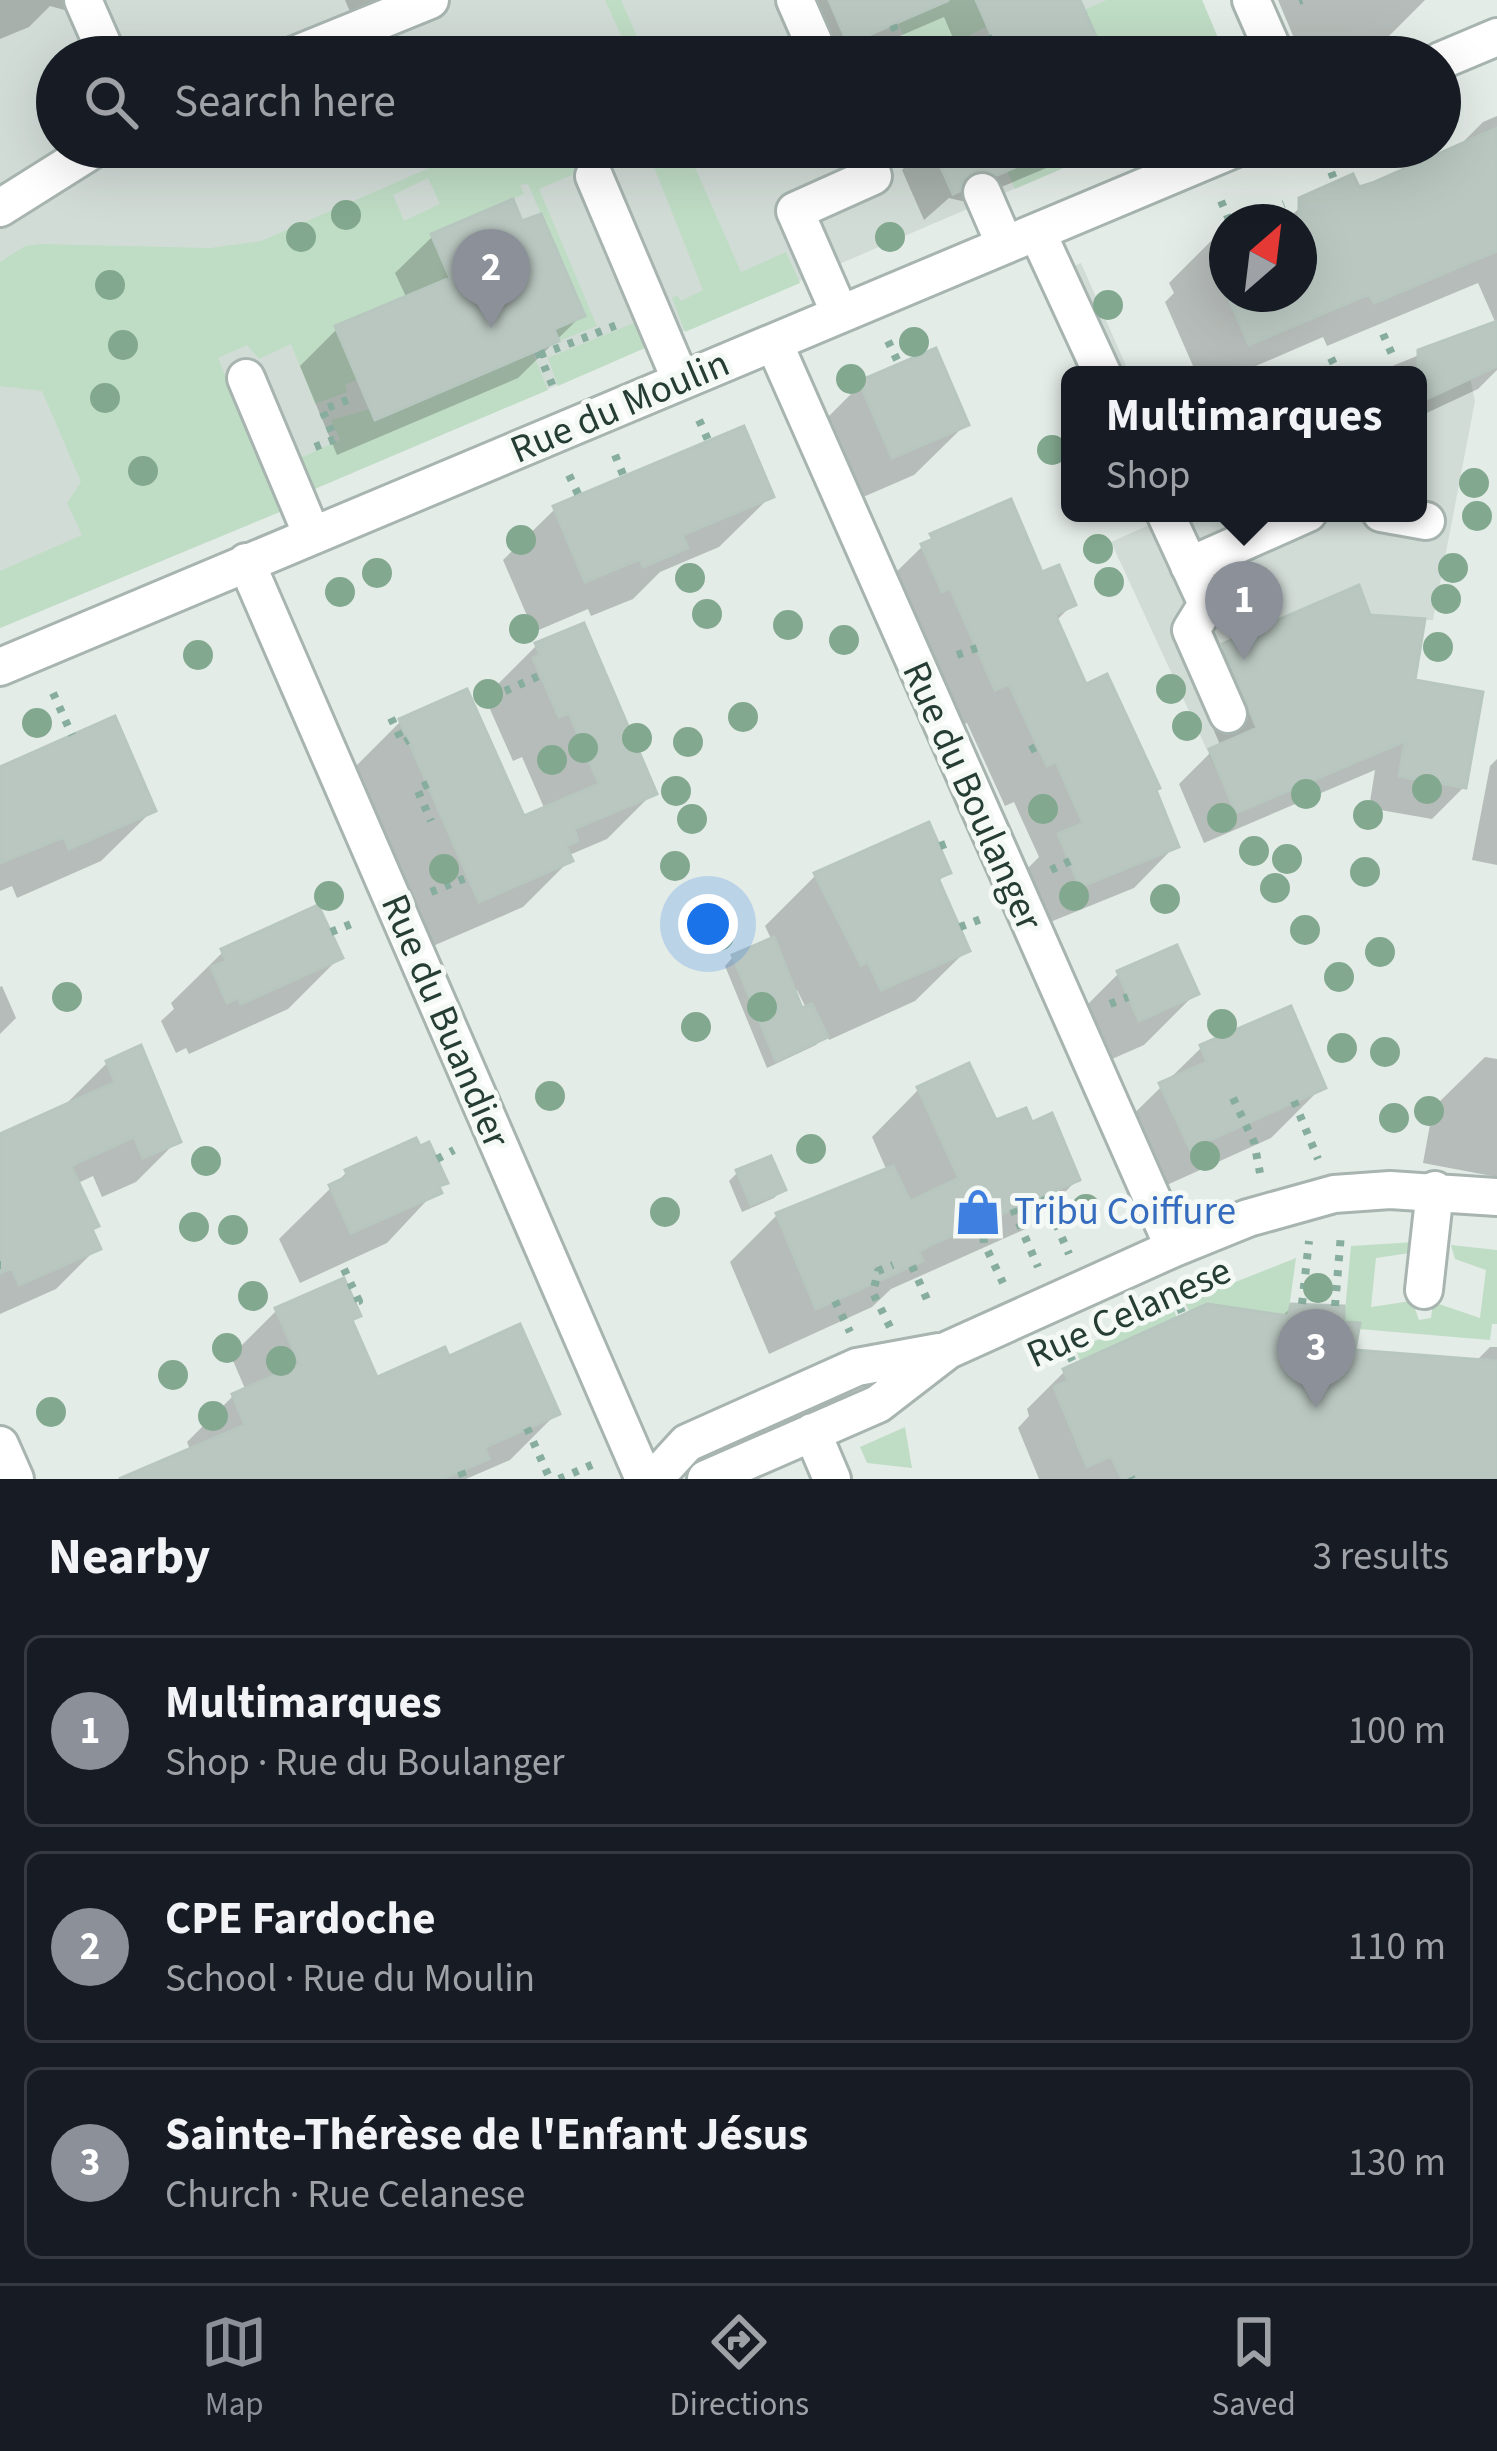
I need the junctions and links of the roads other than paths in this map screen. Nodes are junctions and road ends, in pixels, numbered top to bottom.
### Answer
1 (83, 0) edge
2 (430, 0) edge
3 (795, 0) edge
4 (1251, 0) edge
5 (99, 36) edge
6 (342, 36) edge
7 (811, 36) edge
8 (1267, 36) edge
9 (1497, 38) edge
10 (1461, 53) edge
11 (64, 168) edge
12 (869, 168) edge
13 (1189, 168) edge
14 (594, 176) dead end
15 (982, 191) dead end
16 (0, 208) edge
17 (1021, 239) junction
18 (840, 314) junction
19 (774, 343) junction
20 (1098, 366) edge
21 (246, 378) dead end
22 (681, 381) junction
23 (1170, 522) edge
24 (1288, 522) edge
25 (312, 535) junction
26 (246, 562) junction
27 (1189, 566) junction
28 (0, 667) edge
29 (1228, 714) dead end
30 (1435, 1190) junction
31 (1497, 1197) edge
32 (1174, 1248) junction
33 (1424, 1290) dead end
34 (948, 1350) junction
35 (812, 1432) junction
36 (0, 1444) edge
37 (15, 1479) edge
38 (644, 1479) edge
39 (653, 1479) edge
40 (706, 1479) edge
41 (832, 1479) edge

1 - 5 street
2 - 6 street
3 - 7 street
4 - 8 street
9 - 10 street
11 - 16 street
12 - 18 street
13 - 17 street, Rue du Moulin
14 - 22 street
15 - 17 street
17 - 18 street, Rue du Moulin
17 - 20 street
18 - 19 street, Rue du Moulin
19 - 22 street, Rue du Moulin
19 - 32 street, Rue du Boulanger
21 - 25 street
22 - 25 street, Rue du Moulin
23 - 27 street
24 - 27 street
25 - 26 street, Rue du Moulin
26 - 28 street, Rue du Moulin
26 - 38 street, Rue du Buandier
27 - 29 street
30 - 31 street, Rue Celanese
30 - 32 street, Rue Celanese
30 - 33 street
32 - 34 street, Rue Celanese
34 - 35 street, Rue Celanese
34 - 39 street, Rue Celanese
35 - 40 street, Rue Celanese
35 - 41 street
36 - 37 street

